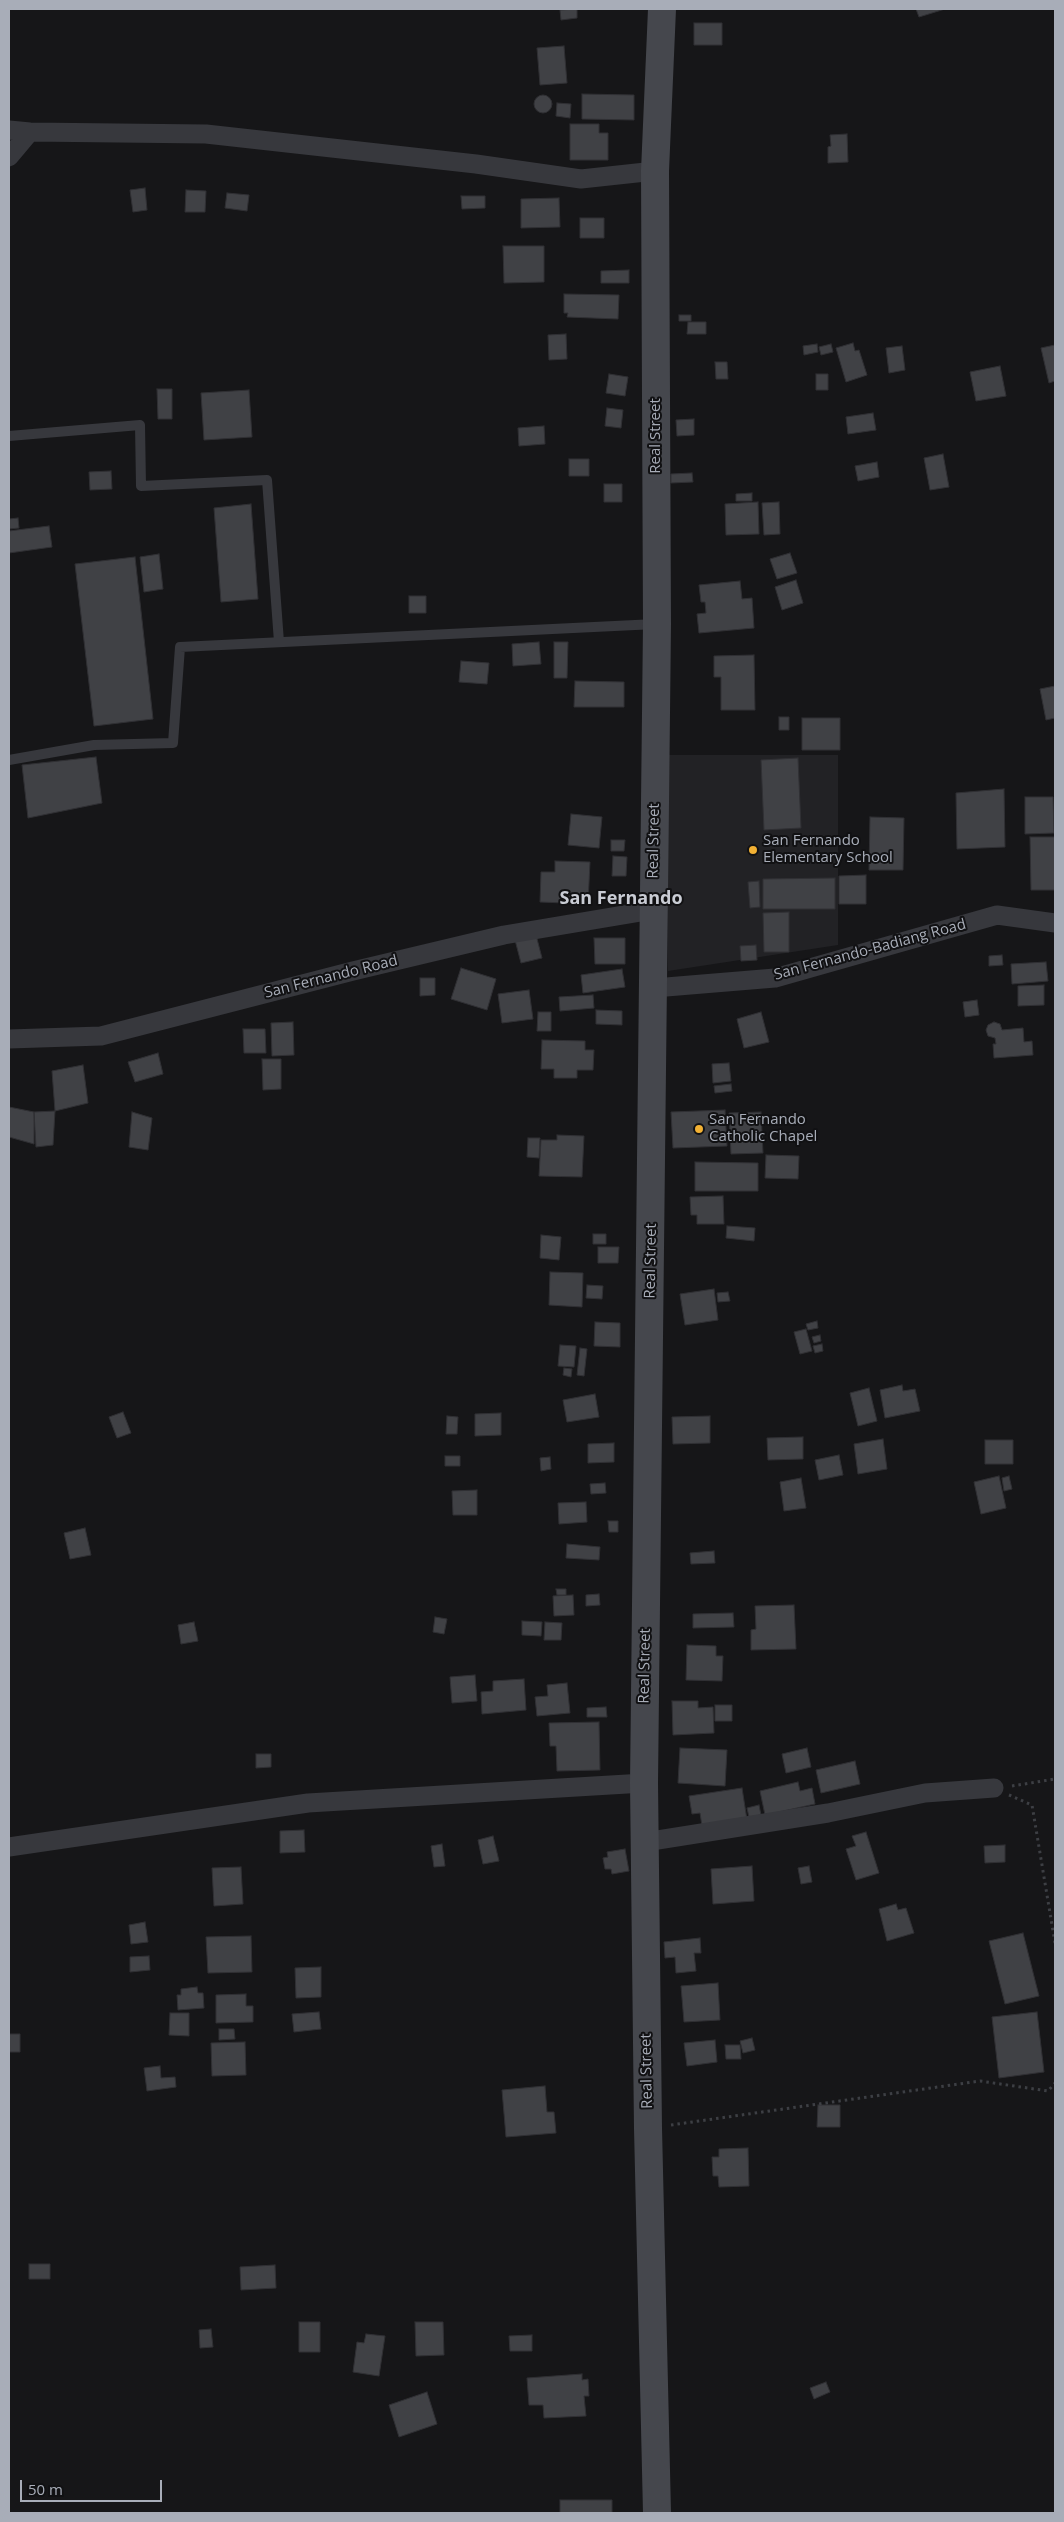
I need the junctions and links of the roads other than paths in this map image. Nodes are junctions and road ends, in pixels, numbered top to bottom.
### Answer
1 (662, 9) edge
2 (9, 130) edge
3 (30, 132) junction
4 (9, 157) edge
5 (655, 171) junction
6 (9, 436) edge
7 (657, 624) junction
8 (280, 642) junction
9 (9, 760) edge
10 (653, 910) junction
11 (1055, 923) edge
12 (654, 988) junction
13 (9, 1039) edge
14 (644, 1783) junction
15 (994, 1788) road end
16 (645, 1842) junction
17 (9, 1846) edge
18 (657, 2513) edge

1 - 5 main road, Real Street
2 - 3 street
3 - 4 street
3 - 5 street
5 - 7 main road, Real Street
6 - 8 lane
7 - 8 lane
7 - 10 main road, Real Street
8 - 9 lane
10 - 12 main road, Real Street
10 - 13 street, San Fernando Road
11 - 12 street, San Fernando-Badiang Road
12 - 14 main road, Real Street
14 - 16 main road, Real Street
14 - 17 street
15 - 16 street
16 - 18 main road, Real Street

